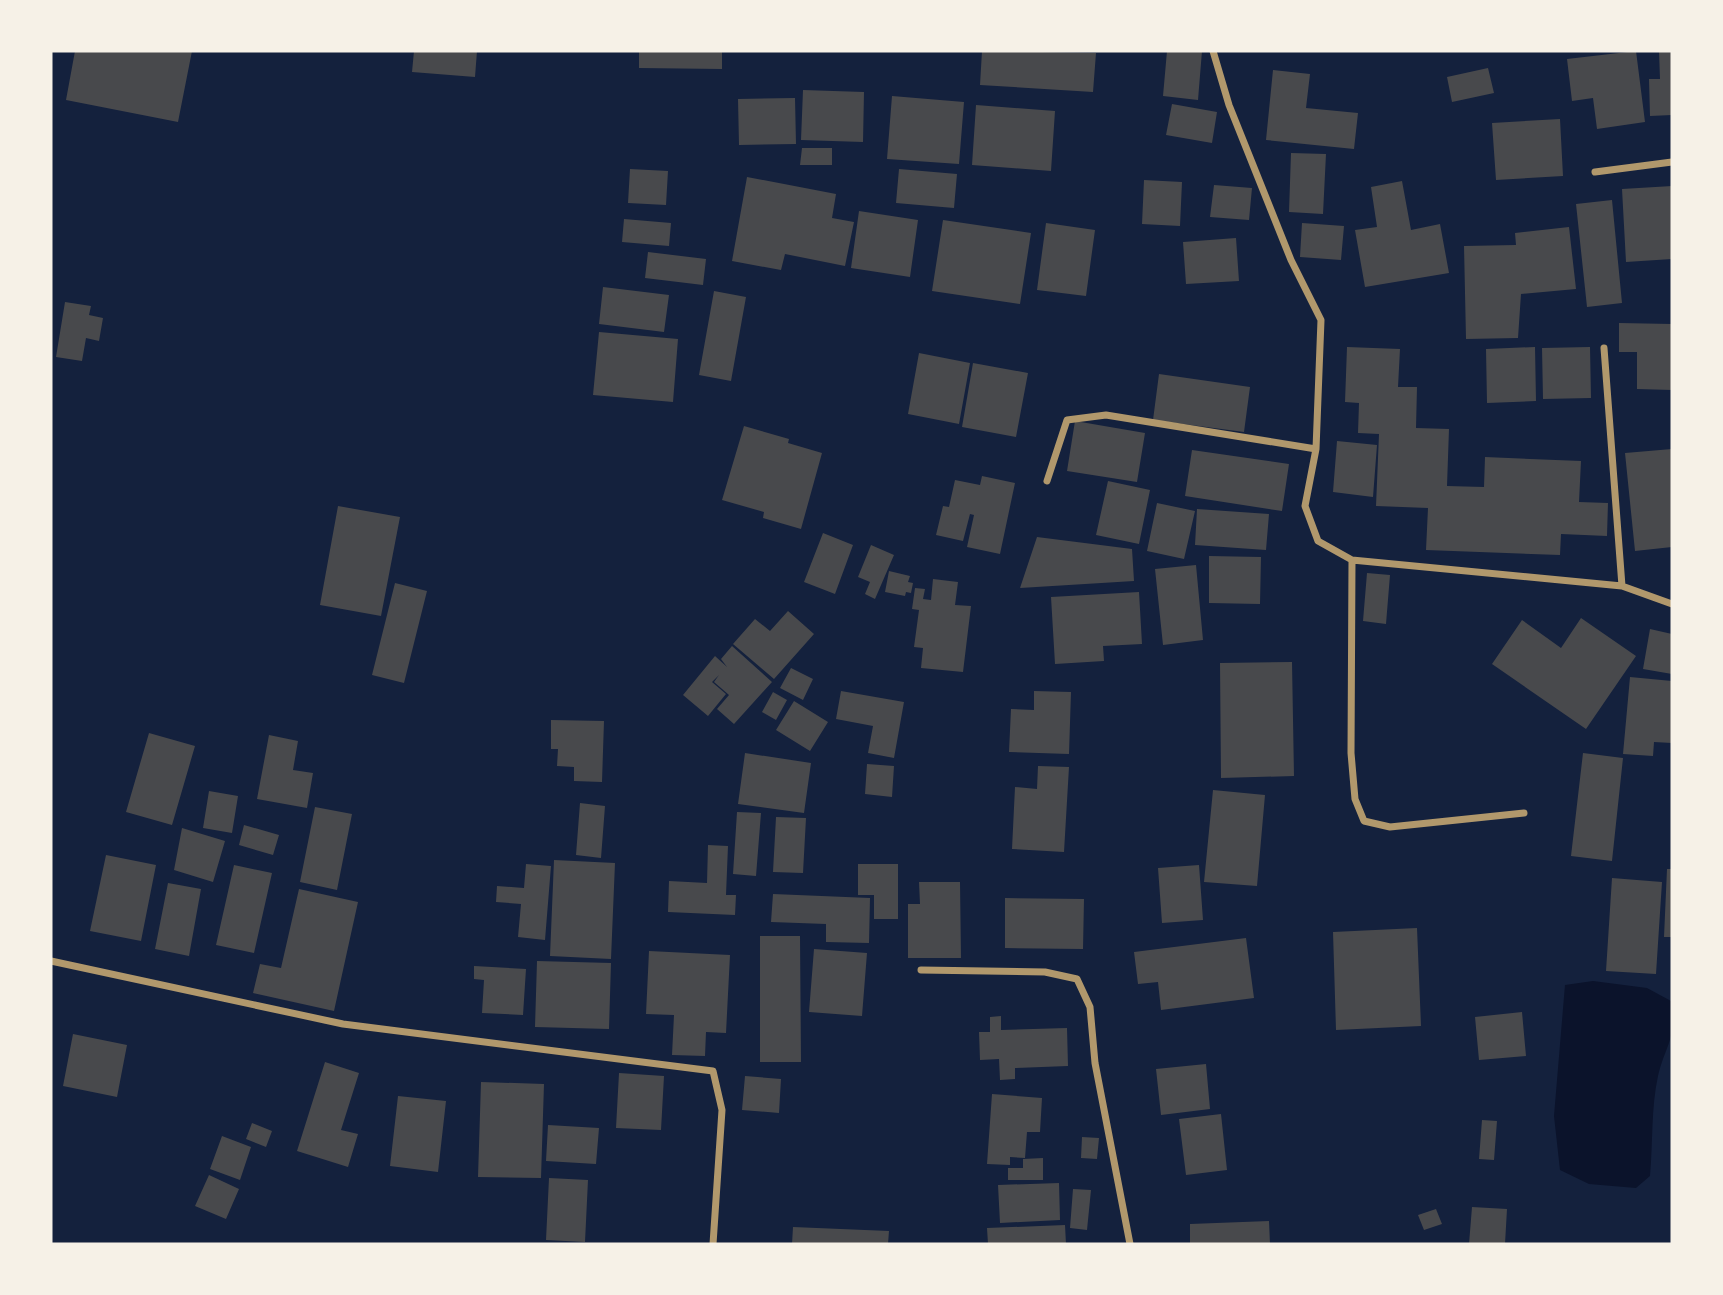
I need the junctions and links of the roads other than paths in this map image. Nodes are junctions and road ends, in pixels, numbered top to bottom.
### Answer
1 (1213, 51) edge
2 (1672, 162) edge
3 (1595, 172) dead end
4 (1604, 348) dead end
5 (1316, 449) junction
6 (1047, 481) dead end
7 (1352, 560) junction
8 (1622, 586) junction
9 (1672, 604) edge
10 (1524, 813) dead end
11 (51, 961) edge
12 (920, 970) dead end
13 (713, 1244) edge
14 (1130, 1244) edge

1 - 5 street
2 - 3 street
4 - 8 street
5 - 6 street
5 - 7 street
7 - 8 street
7 - 10 street
8 - 9 street
11 - 13 street
12 - 14 street

